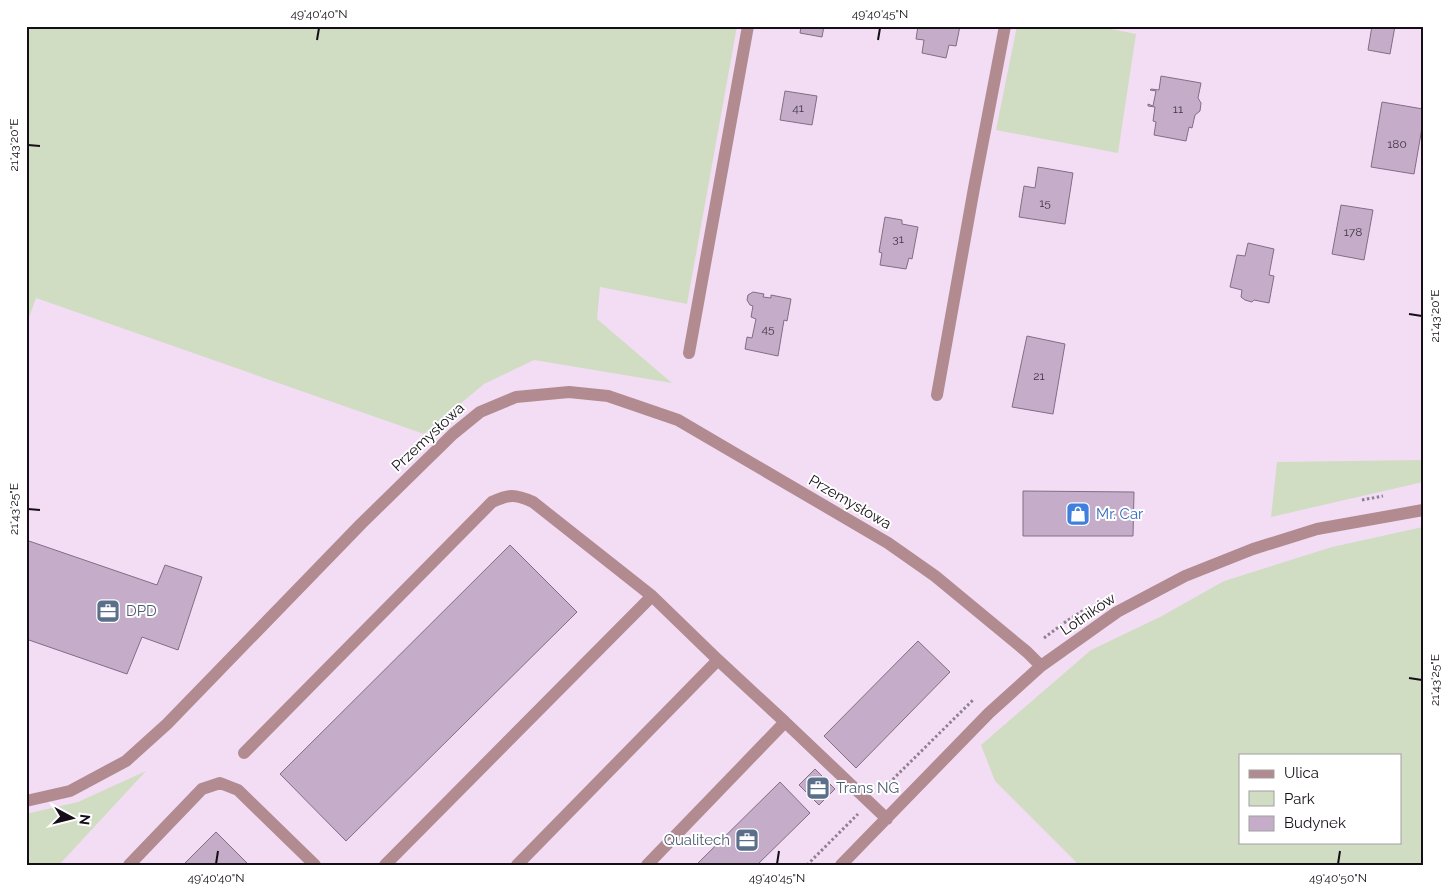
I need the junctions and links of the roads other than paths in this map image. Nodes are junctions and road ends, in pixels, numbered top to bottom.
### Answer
1 (748, 26) edge
2 (1005, 26) edge
3 (689, 353) dead end
4 (936, 395) dead end
5 (1423, 510) edge
6 (652, 596) junction
7 (718, 660) junction
8 (1041, 666) junction
9 (785, 722) junction
10 (244, 753) dead end
11 (26, 802) edge
12 (886, 819) junction
13 (129, 865) edge
14 (316, 865) edge
15 (385, 865) edge
16 (517, 865) edge
17 (647, 865) edge
18 (841, 865) edge

1 - 3 street
2 - 4 street
5 - 8 street, Lotników
6 - 7 street
6 - 10 street
6 - 15 street
7 - 9 street
7 - 16 street
8 - 11 street, Przemysłowa
8 - 12 street, Lotników
9 - 12 street
9 - 17 street
12 - 18 street, Lotników
13 - 14 street

